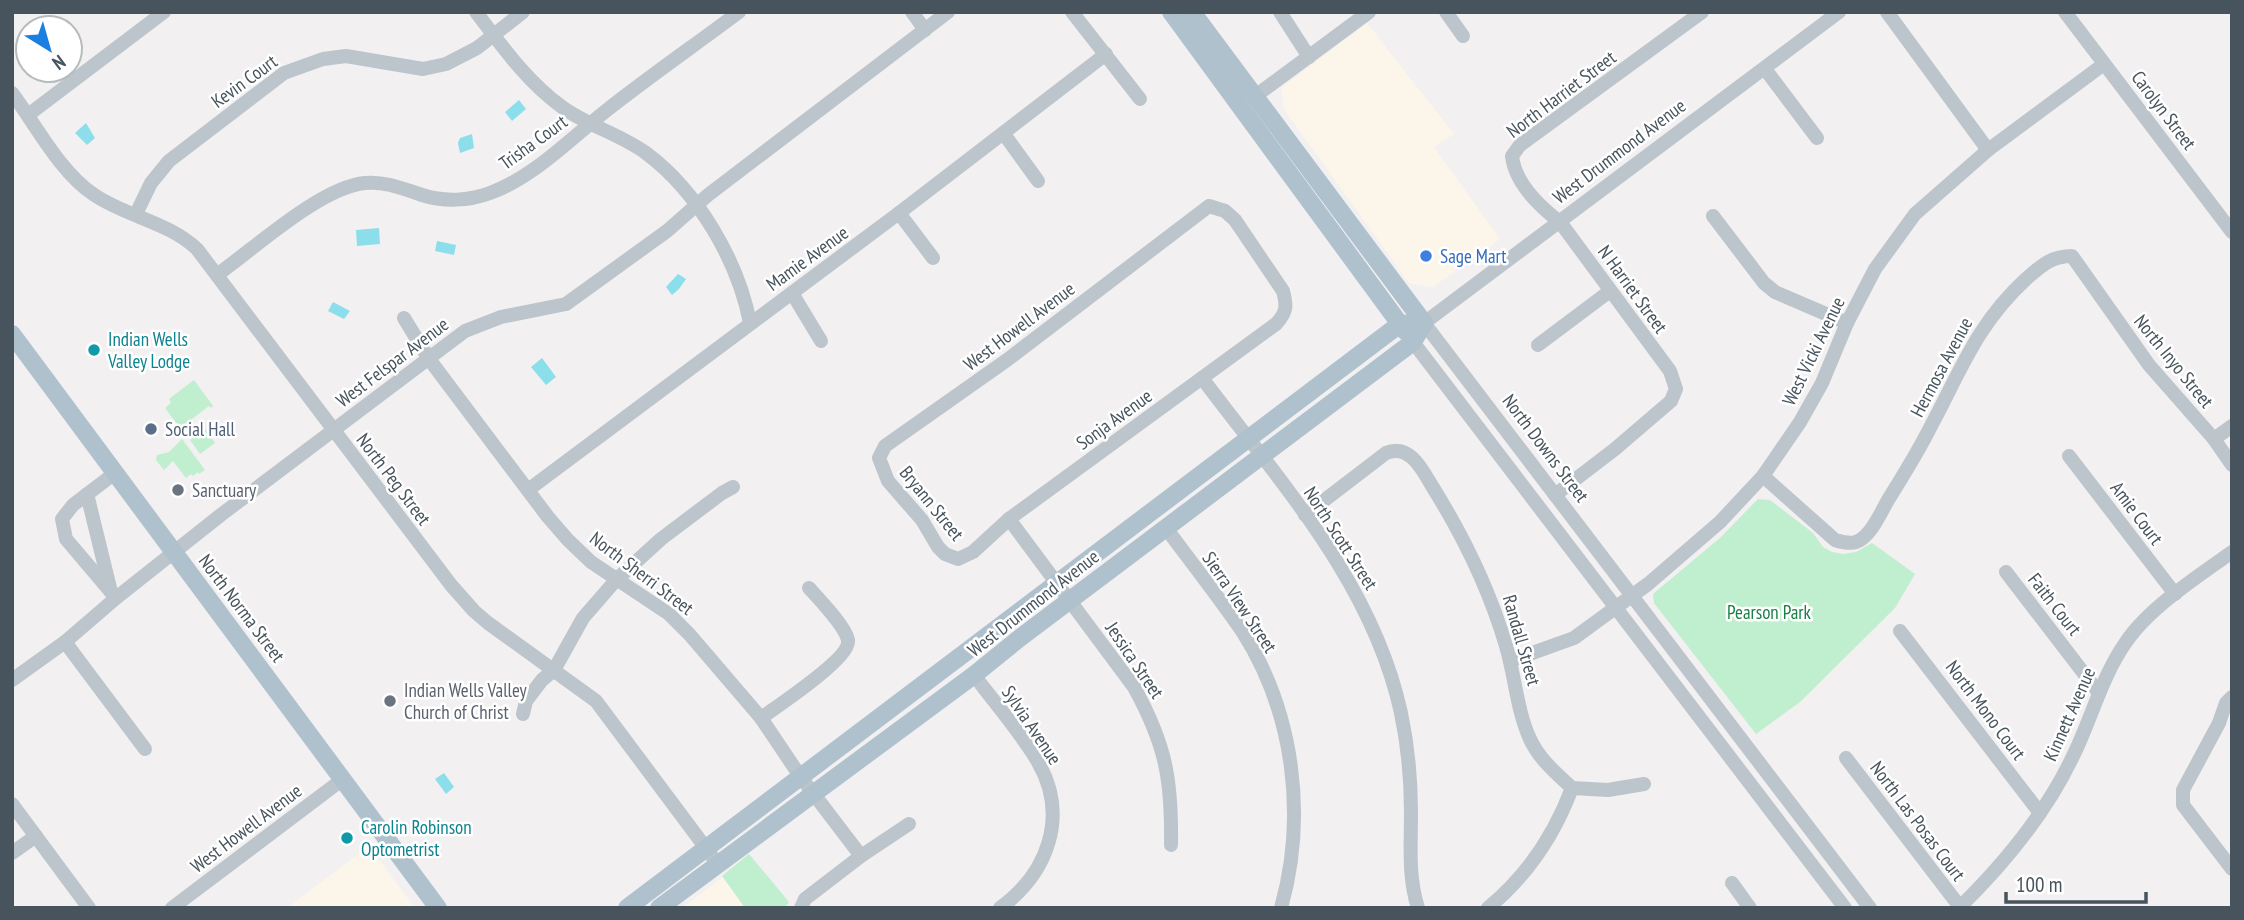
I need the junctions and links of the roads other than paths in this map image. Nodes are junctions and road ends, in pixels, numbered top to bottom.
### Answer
1 (164, 12) edge
2 (477, 12) edge
3 (523, 12) edge
4 (739, 12) edge
5 (912, 12) edge
6 (948, 12) edge
7 (1072, 12) edge
8 (1171, 12) edge
9 (1192, 12) edge
10 (1280, 12) edge
11 (1369, 12) edge
12 (1446, 12) edge
13 (1702, 12) edge
14 (1839, 12) edge
15 (1887, 12) edge
16 (2065, 12) edge
17 (925, 30) junction
18 (493, 34) junction
19 (1463, 36) dead end
20 (1106, 54) junction
21 (1309, 57) junction
22 (2104, 64) junction
23 (1765, 69) junction
24 (12, 93) edge
25 (1254, 97) junction
26 (1140, 99) dead end
27 (29, 114) junction
28 (590, 124) junction
29 (1004, 134) junction
30 (1816, 138) dead end
31 (1988, 150) junction
32 (1038, 181) dead end
33 (695, 205) junction
34 (899, 213) junction
35 (136, 214) junction
36 (1713, 216) dead end
37 (1560, 222) junction
38 (2232, 232) edge
39 (933, 258) dead end
40 (218, 274) junction
41 (2088, 281) joint
42 (1610, 291) junction
43 (792, 293) junction
44 (1286, 309) joint
45 (404, 318) dead end
46 (750, 323) junction
47 (1424, 323) junction
48 (1847, 323) junction
49 (1400, 324) junction
50 (12, 334) edge
51 (821, 341) dead end
52 (1413, 342) junction
53 (1538, 345) dead end
54 (429, 359) junction
55 (1202, 378) junction
56 (2232, 426) edge
57 (334, 430) junction
58 (2214, 439) junction
59 (1248, 440) junction
60 (2069, 456) dead end
61 (1261, 457) junction
62 (880, 463) joint
63 (2232, 465) edge
64 (116, 473) junction
65 (1763, 476) junction
66 (733, 487) dead end
67 (528, 490) junction
68 (87, 494) junction
69 (1555, 495) junction
70 (1305, 515) junction
71 (1009, 519) junction
72 (1166, 528) junction
73 (2232, 551) edge
74 (175, 553) junction
75 (961, 558) joint
76 (2006, 572) dead end
77 (615, 580) junction
78 (1058, 583) junction
79 (809, 588) dead end
80 (2175, 594) junction
81 (114, 596) junction
82 (1632, 596) junction
83 (1070, 600) junction
84 (1617, 608) junction
85 (1900, 631) dead end
86 (65, 642) junction
87 (1510, 661) junction
88 (554, 670) junction
89 (974, 675) junction
90 (12, 680) edge
91 (2099, 693) junction
92 (2232, 697) edge
93 (523, 714) dead end
94 (761, 718) junction
95 (145, 749) dead end
96 (1846, 758) dead end
97 (800, 776) junction
98 (343, 779) junction
99 (1644, 784) dead end
100 (1572, 788) junction
101 (814, 792) junction
102 (12, 804) edge
103 (2040, 813) junction
104 (909, 824) dead end
105 (36, 836) junction
106 (1171, 845) dead end
107 (706, 848) junction
108 (12, 853) edge
109 (861, 856) junction
110 (717, 863) junction
111 (2232, 869) edge
112 (1732, 883) dead end
113 (1960, 907) edge
114 (89, 908) edge
115 (172, 908) edge
116 (438, 908) edge
117 (627, 908) edge
118 (659, 908) edge
119 (801, 908) edge
120 (1000, 908) edge
121 (1281, 908) edge
122 (1418, 908) edge
123 (1488, 908) edge
124 (1750, 908) edge
125 (1845, 908) edge
126 (1870, 908) edge

1 - 27 street
2 - 18 street
3 - 18 street, Kevin Court
4 - 28 street, Trisha Court
5 - 17 street
6 - 17 street, West Felspar Avenue
7 - 20 street
8 - 49 main road
9 - 25 main road, North Downs Street
10 - 21 street
11 - 21 street
12 - 19 street
13 - 37 street, North Harriet Street
14 - 23 street, West Drummond Avenue
15 - 31 street
16 - 22 street, Carolyn Street
17 - 33 street, West Felspar Avenue
18 - 28 street
18 - 35 street, Kevin Court
20 - 26 street
20 - 29 street, Mamie Avenue
21 - 25 street
22 - 31 street, West Vicki Avenue
22 - 38 street, Carolyn Street
23 - 30 street
23 - 37 street, West Drummond Avenue
24 - 27 street, North Peg Street
25 - 47 main road, North Downs Street
27 - 35 street, North Peg Street
28 - 33 street
28 - 40 street, Trisha Court
29 - 32 street
29 - 34 street, Mamie Avenue
31 - 48 street, West Vicki Avenue
33 - 46 street
33 - 54 street, West Felspar Avenue
34 - 39 street
34 - 43 street, Mamie Avenue
35 - 40 street, North Peg Street
36 - 48 street
37 - 42 street, N Harriet Street
37 - 47 street, West Drummond Avenue
40 - 57 street, North Peg Street
41 - 58 street, North Inyo Street
41 - 65 street, Hermosa Avenue
42 - 53 street
42 - 69 street, N Harriet Street
43 - 46 street, Mamie Avenue
43 - 51 street
44 - 55 street, Sonja Avenue
44 - 62 street, West Howell Avenue
45 - 54 street, North Sherri Street
46 - 67 street, Mamie Avenue
47 - 49 main road
47 - 52 main road, West Drummond Avenue
47 - 69 street, North Downs Street
48 - 65 street, West Vicki Avenue
49 - 52 main road
49 - 59 main road, West Drummond Avenue
50 - 64 main road, North Norma Street
52 - 61 main road, West Drummond Avenue
52 - 84 street
54 - 57 street, West Felspar Avenue
54 - 67 street, North Sherri Street
55 - 59 street, North Scott Street
55 - 71 street, Sonja Avenue
56 - 58 street
57 - 74 street, West Felspar Avenue
57 - 88 street, North Peg Street
58 - 63 street, North Inyo Street
59 - 61 street, North Scott Street
59 - 78 main road, West Drummond Avenue
60 - 80 street, Amie Court
61 - 70 street, North Scott Street
61 - 72 main road, West Drummond Avenue
62 - 75 street, Bryann Street
64 - 68 street
64 - 74 main road, North Norma Street
65 - 82 street, West Vicki Avenue
66 - 77 street
67 - 77 street, North Sherri Street
68 - 81 street
68 - 81 street
69 - 82 street, North Downs Street
70 - 87 street, Randall Street
70 - 122 street, North Scott Street
71 - 75 street, Sonja Avenue
71 - 78 street, Jessica Street
72 - 83 main road, West Drummond Avenue
72 - 121 street, Sierra View Street
73 - 80 street, Kinnett Avenue
74 - 81 street, West Felspar Avenue
74 - 98 main road, North Norma Street
76 - 91 street, Faith Court
77 - 88 street
77 - 94 street, North Sherri Street
78 - 83 street, Jessica Street
78 - 97 main road, West Drummond Avenue
79 - 94 street
80 - 91 street, Kinnett Avenue
81 - 86 street, West Felspar Avenue
82 - 84 street, West Vicki Avenue
82 - 126 street, North Downs Street
83 - 89 main road, West Drummond Avenue
83 - 106 street, Jessica Street
84 - 87 street, West Vicki Avenue
84 - 125 street
85 - 103 street, North Mono Court
86 - 90 street, West Felspar Avenue
86 - 95 street
87 - 100 street, Randall Street
88 - 93 street
88 - 107 street, North Peg Street
89 - 101 main road, West Drummond Avenue
89 - 120 street, Sylvia Avenue
91 - 103 street, Kinnett Avenue
92 - 111 street
94 - 97 street, North Sherri Street
96 - 113 street, North Las Posas Court
97 - 101 street, North Sherri Street
97 - 107 main road
98 - 115 street, West Howell Avenue
98 - 116 main road, North Norma Street
99 - 100 street
100 - 123 street
101 - 109 street, North Sherri Street
101 - 110 main road, West Drummond Avenue
102 - 105 street
103 - 113 street, Kinnett Avenue
104 - 109 street
105 - 108 street
105 - 114 street
107 - 110 street, North Peg Street
107 - 117 main road
109 - 119 street
110 - 118 main road, West Drummond Avenue
112 - 124 street

